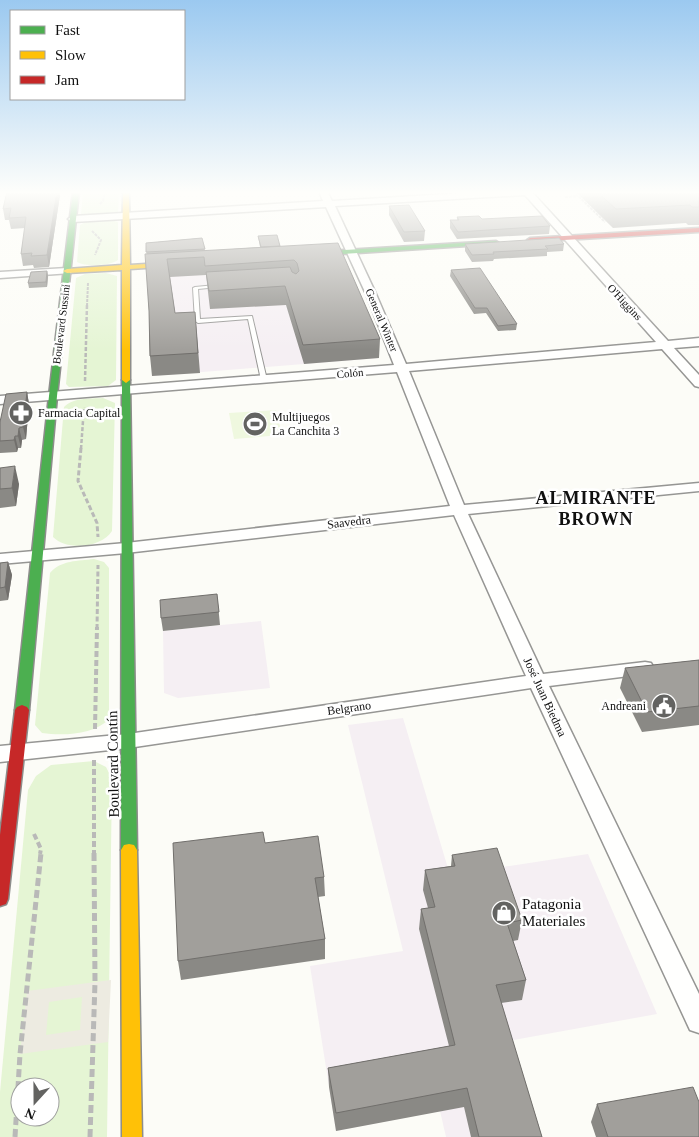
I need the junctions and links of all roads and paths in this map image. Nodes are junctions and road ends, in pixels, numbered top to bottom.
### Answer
1 (70, 244) edge
2 (126, 244) edge
3 (347, 244) edge
4 (468, 244) edge
5 (573, 244) edge
6 (351, 252) junction
7 (302, 255) edge
8 (184, 263) edge
9 (126, 267) junction
10 (89, 269) junction
11 (67, 271) junction
12 (0, 275) edge
13 (225, 286) edge
14 (699, 342) edge
15 (665, 345) junction
16 (402, 368) junction
17 (264, 380) junction
18 (699, 383) edge
19 (127, 391) junction
20 (85, 394) junction
21 (53, 396) junction
22 (0, 400) edge
23 (699, 487) edge
24 (459, 510) junction
25 (126, 548) junction
26 (98, 551) junction
27 (38, 556) junction
28 (0, 559) edge
29 (662, 667) edge
30 (537, 680) junction
31 (128, 741) junction
32 (94, 744) junction
33 (9, 753) edge
34 (33, 832) dead end
35 (0, 898) edge
36 (699, 1021) edge
37 (15, 1137) edge
38 (90, 1137) edge
39 (132, 1137) edge

1 - 11 main road, Boulevard Sussini
2 - 9 main road
3 - 6 street, General Winter
4 - 6 main road
5 - 15 street, O'Higgins
6 - 7 main road
6 - 16 street, General Winter
8 - 9 main road
9 - 10 main road
9 - 19 main road
10 - 11 main road
10 - 20 path
11 - 12 street
11 - 21 main road, Boulevard Sussini
13 - 17 lane
14 - 15 street, Colón
15 - 16 street, Colón
15 - 18 street
16 - 17 street, Colón
16 - 24 street, José Juan Biedma
17 - 19 street, Colón
19 - 20 street, Colón
19 - 25 main road, Boulevard Contín
20 - 21 street, Colón
20 - 26 path
21 - 22 street, Colón
21 - 27 main road
23 - 24 street, Saavedra
24 - 25 street, Saavedra
24 - 30 street, José Juan Biedma
25 - 26 street, Saavedra
25 - 31 main road, Boulevard Contín
26 - 27 street, Saavedra
26 - 32 path
27 - 28 street, Saavedra
27 - 33 main road
29 - 30 street, Belgrano
30 - 31 street, Belgrano
30 - 36 street, José Juan Biedma
31 - 32 street, Belgrano
31 - 39 main road, Boulevard Contín
32 - 33 street, Belgrano
32 - 38 path
33 - 35 main road
34 - 37 path

